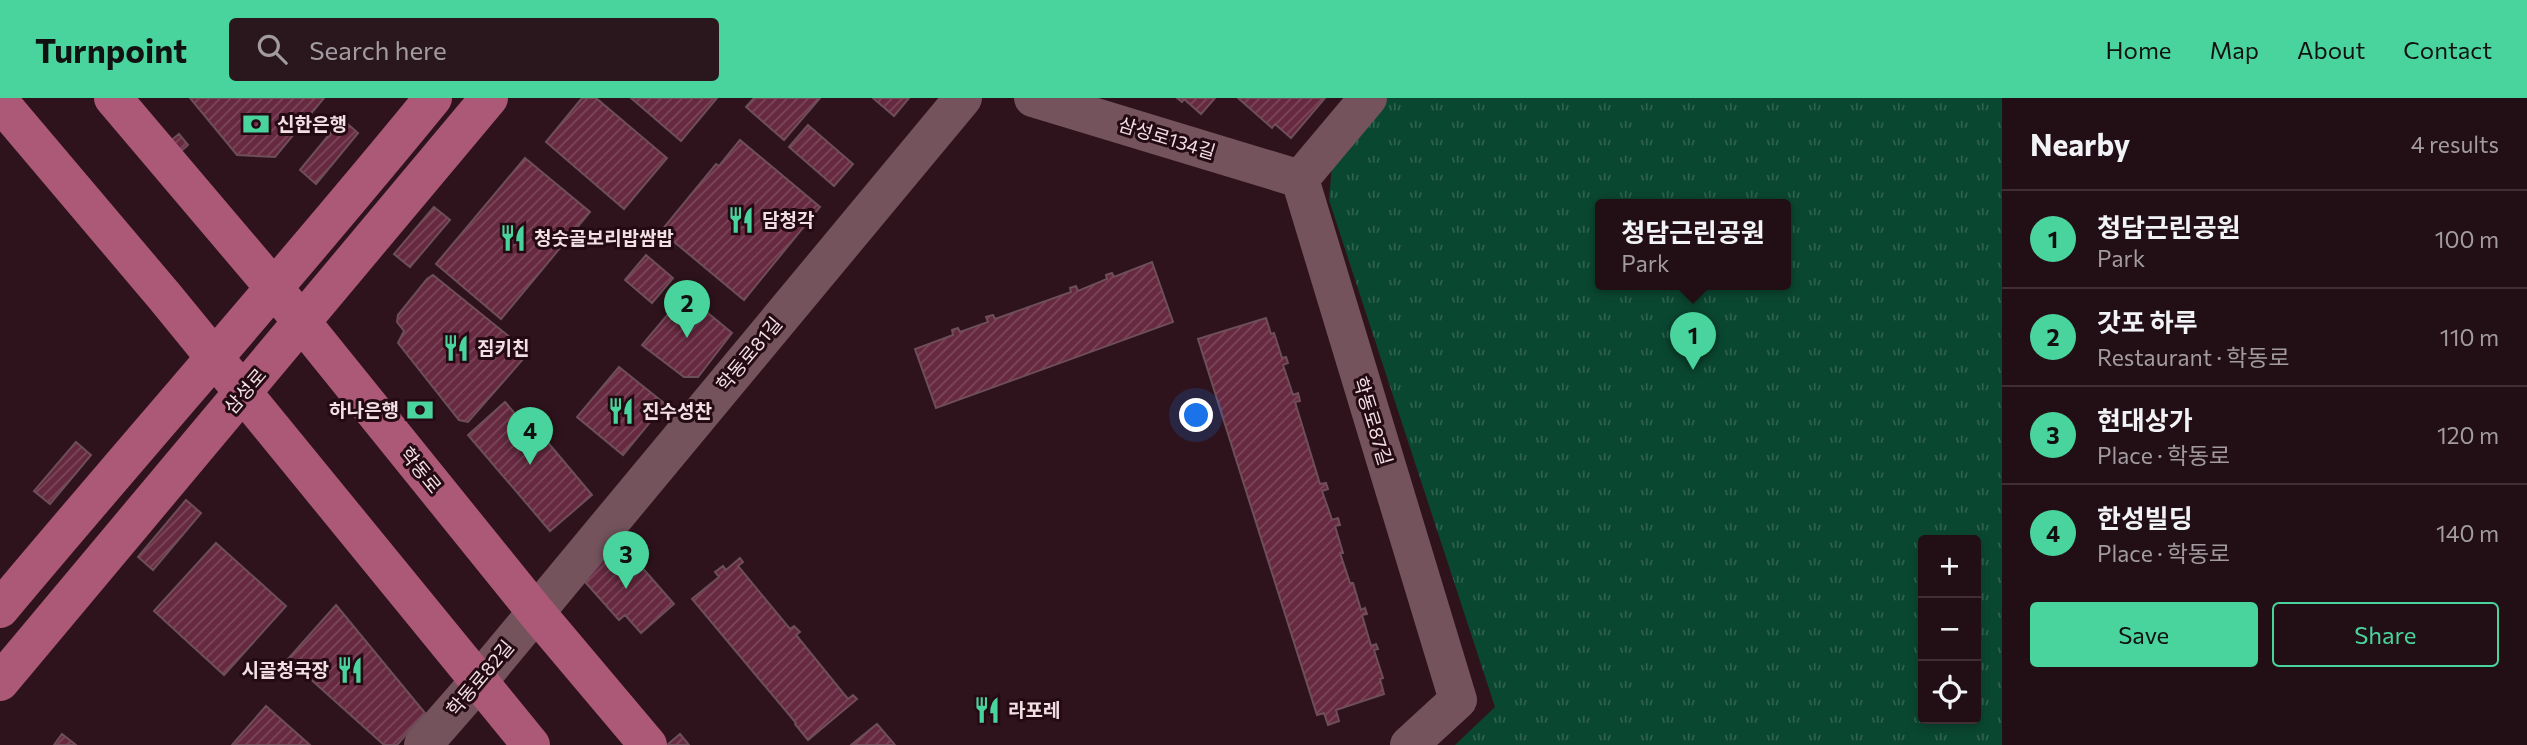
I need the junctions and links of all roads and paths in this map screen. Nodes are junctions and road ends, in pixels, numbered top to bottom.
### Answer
1 (113, 98) edge
2 (433, 98) edge
3 (489, 98) edge
4 (963, 98) edge
5 (1033, 98) edge
6 (1368, 98) edge
7 (0, 102) edge
8 (1300, 179) junction
9 (275, 289) junction
10 (302, 324) junction
11 (213, 357) junction
12 (243, 394) junction
13 (0, 609) edge
14 (535, 611) junction
15 (0, 682) edge
16 (478, 682) junction
17 (423, 745) edge
18 (531, 745) edge
19 (648, 745) edge
20 (1409, 745) edge

1 - 9 main road, 학동로
2 - 9 main road
3 - 10 main road, 삼성로
4 - 14 street, 학동로81길
5 - 8 street, 삼성로134길
6 - 8 street
7 - 11 main road
8 - 20 street, 학동로87길
9 - 10 main road, 학동로
9 - 11 main road
10 - 12 main road, 삼성로
10 - 14 main road, 학동로
11 - 12 main road
11 - 13 main road
12 - 15 main road, 삼성로
12 - 16 main road
14 - 16 street, 학동로82길
14 - 19 main road, 학동로
16 - 17 street, 학동로82길
16 - 18 main road

